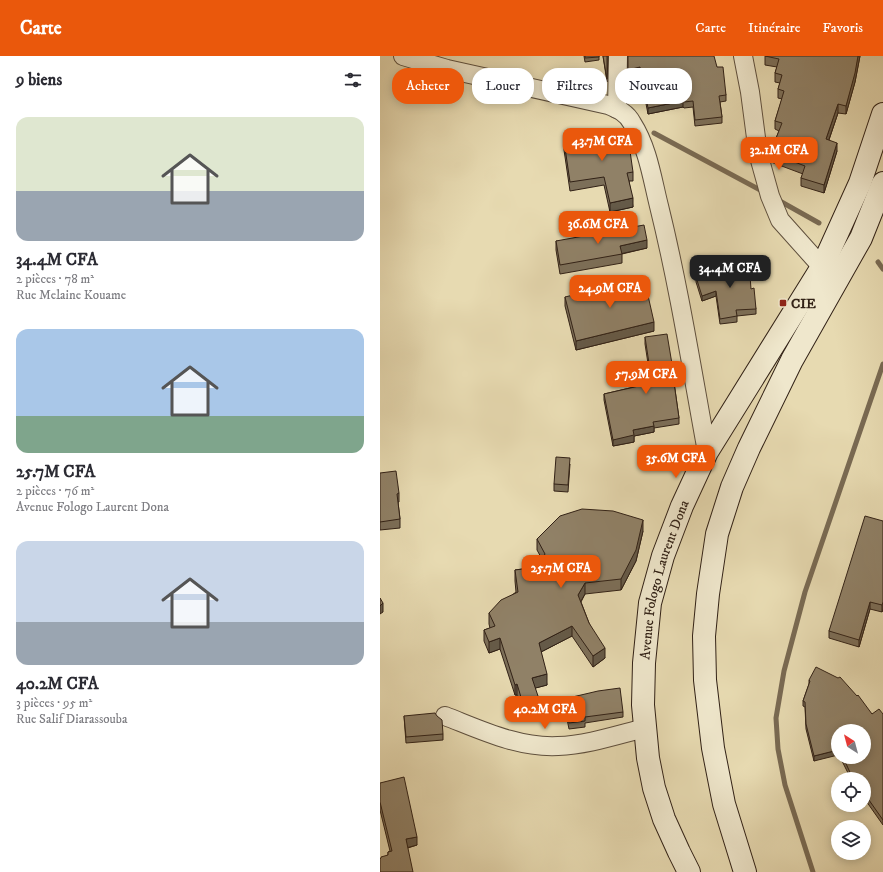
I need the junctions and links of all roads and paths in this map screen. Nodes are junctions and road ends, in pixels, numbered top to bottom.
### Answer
1 (403, 56) edge
2 (618, 56) edge
3 (743, 56) edge
4 (617, 108) junction
5 (883, 114) edge
6 (883, 183) edge
7 (830, 272) junction
8 (707, 452) junction
9 (445, 716) dead end
10 (645, 728) junction
11 (689, 872) edge
12 (745, 872) edge

1 - 4 street
2 - 4 street
3 - 7 street
4 - 8 street
5 - 7 main road, Avenue Fologo Laurent Dona
6 - 7 main road, Avenue Fologo Laurent Dona
7 - 8 main road, Avenue Fologo Laurent Dona
7 - 12 main road, Avenue Fologo Laurent Dona
8 - 10 main road, Avenue Fologo Laurent Dona
9 - 10 street
10 - 11 main road, Avenue Fologo Laurent Dona

